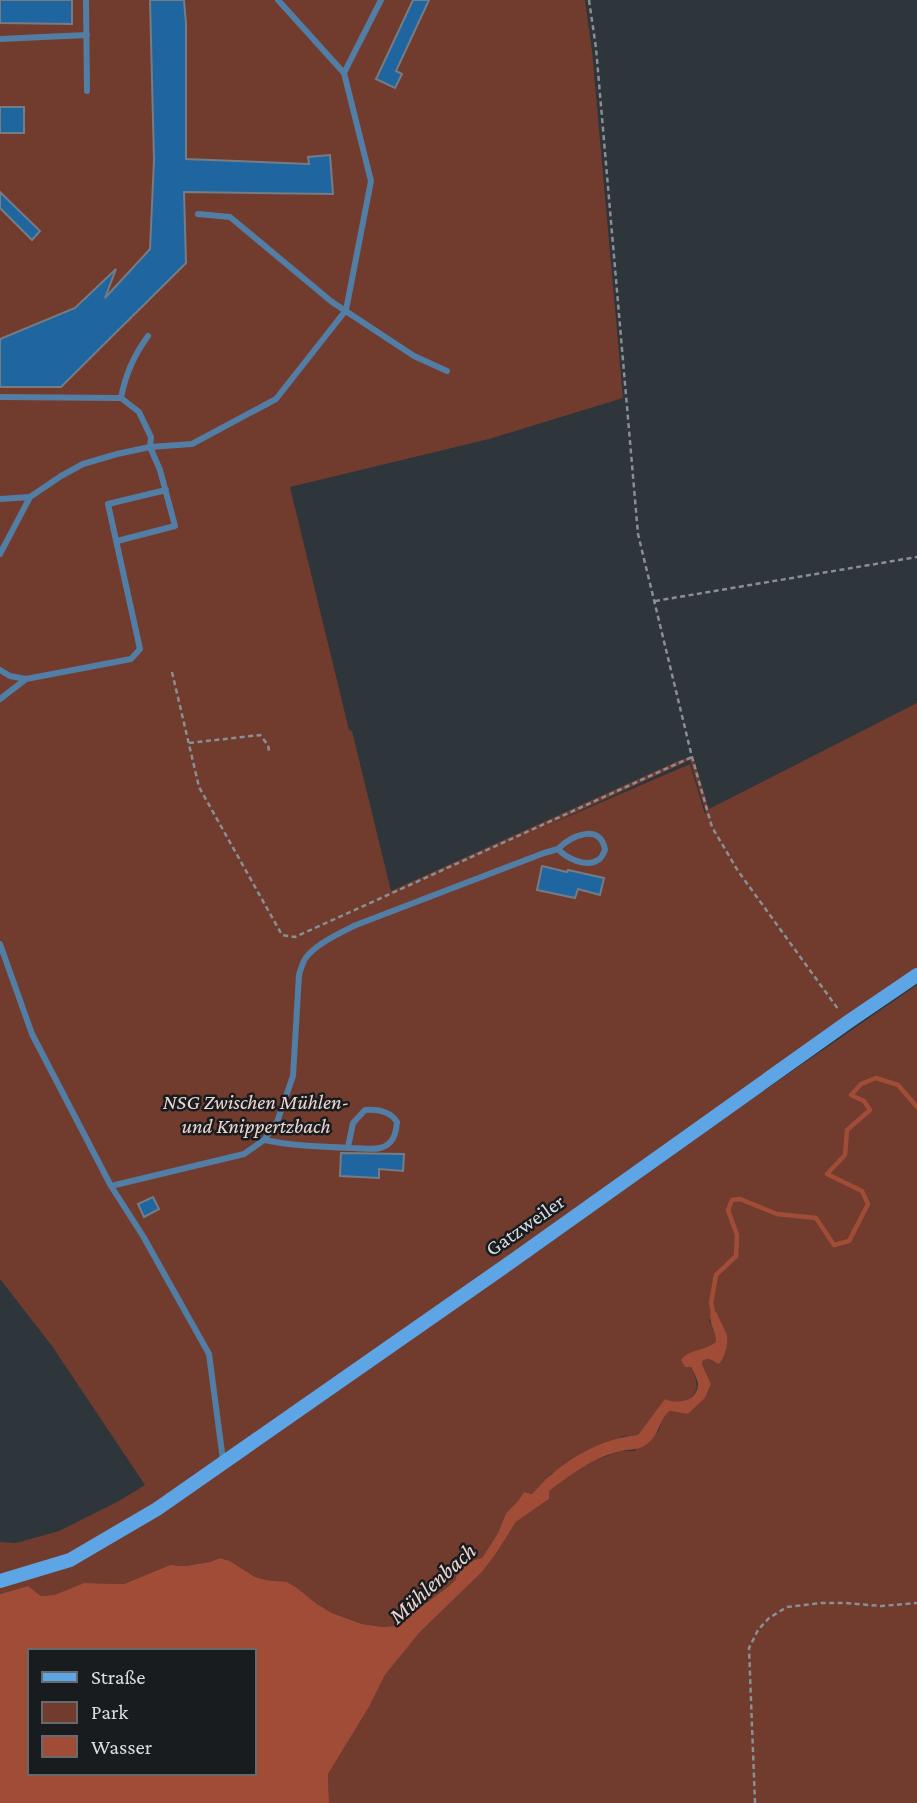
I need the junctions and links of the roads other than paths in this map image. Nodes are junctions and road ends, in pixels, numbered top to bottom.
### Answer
1 (86, 0) edge
2 (278, 0) edge
3 (381, 0) edge
4 (87, 35) junction
5 (0, 39) edge
6 (344, 72) junction
7 (87, 91) dead end
8 (198, 214) dead end
9 (345, 310) junction
10 (148, 336) dead end
11 (447, 371) dead end
12 (0, 397) edge
13 (121, 398) junction
14 (150, 447) junction
15 (166, 490) junction
16 (30, 497) junction
17 (0, 499) edge
18 (117, 541) junction
19 (0, 554) edge
20 (0, 670) edge
21 (26, 679) junction
22 (0, 699) edge
23 (558, 849) junction
24 (0, 944) edge
25 (917, 975) edge
26 (264, 1140) junction
27 (348, 1147) junction
28 (111, 1186) junction
29 (224, 1463) junction
30 (0, 1581) edge

1 - 4 lane
2 - 6 lane
3 - 6 lane
4 - 5 lane
4 - 7 lane
6 - 9 lane
8 - 9 lane
9 - 11 lane
9 - 14 lane
10 - 13 lane
12 - 13 lane
13 - 14 lane
14 - 15 lane
14 - 16 lane
15 - 18 lane
15 - 18 lane
16 - 17 lane
16 - 19 lane
18 - 21 lane
20 - 21 lane
21 - 22 lane
23 - 23 lane
23 - 26 lane
24 - 28 lane
25 - 29 street, Gatzweiler
26 - 27 lane
26 - 28 lane
27 - 27 lane
28 - 29 lane
29 - 30 street, Gatzweiler

